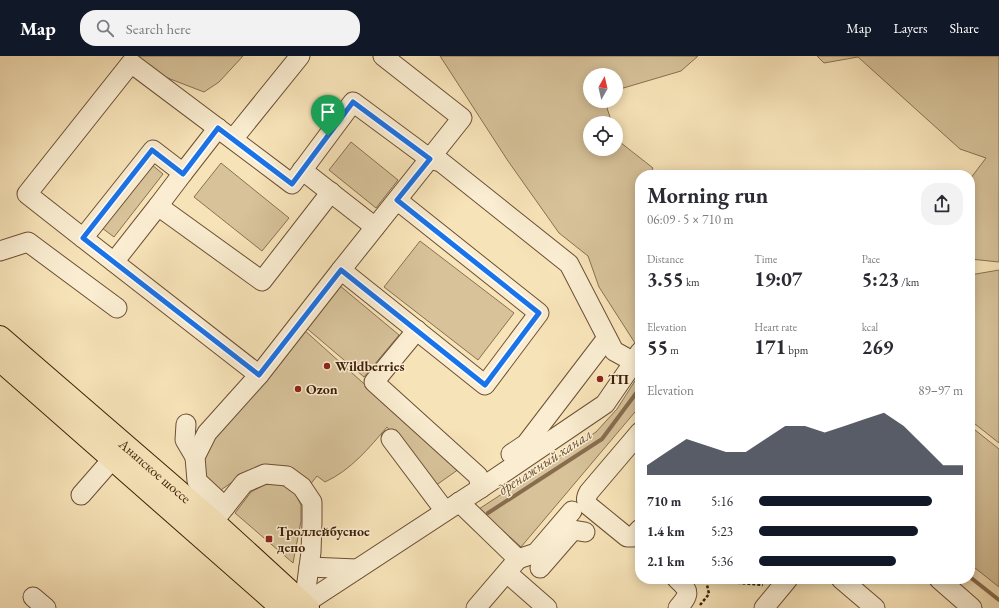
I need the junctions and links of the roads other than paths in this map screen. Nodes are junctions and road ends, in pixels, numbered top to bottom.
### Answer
1 (300, 56) edge
2 (383, 56) edge
3 (226, 134) junction
4 (430, 159) junction
5 (302, 170) junction
6 (183, 174) junction
7 (331, 192) junction
8 (397, 200) junction
9 (158, 206) junction
10 (375, 227) junction
11 (83, 238) junction
12 (0, 251) edge
13 (114, 262) junction
14 (341, 270) junction
15 (116, 308) dead end
16 (417, 330) junction
17 (0, 337) edge
18 (607, 338) junction
19 (635, 359) edge
20 (0, 360) edge
21 (635, 364) edge
22 (259, 375) junction
23 (186, 424) dead end
24 (635, 438) edge
25 (391, 439) dead end
26 (118, 452) junction
27 (195, 457) junction
28 (480, 482) junction
29 (81, 495) dead end
30 (452, 507) junction
31 (572, 511) dead end
32 (219, 514) junction
33 (585, 532) dead end
34 (635, 534) edge
35 (528, 566) junction
36 (309, 567) junction
37 (357, 569) junction
38 (683, 584) edge
39 (784, 584) edge
40 (847, 584) edge
41 (944, 584) edge
42 (770, 601) edge
43 (304, 607) edge
44 (282, 608) edge
45 (476, 608) edge
46 (547, 608) edge
47 (678, 608) edge
48 (874, 608) edge
49 (972, 608) edge

1 - 3 street
2 - 4 street
3 - 5 street
3 - 6 street
3 - 11 street
4 - 5 street
4 - 8 street
4 - 18 street
5 - 7 street
6 - 9 street
6 - 11 street
7 - 9 street
7 - 10 street
8 - 10 street
8 - 16 street
9 - 13 street
10 - 14 street
11 - 13 street
12 - 15 street
13 - 22 street
14 - 16 street
14 - 22 street
16 - 28 street
17 - 26 highway, Анапское шоссе
18 - 19 street
18 - 28 street
20 - 26 highway, Анапское шоссе
21 - 28 street
22 - 27 street
23 - 27 street
24 - 34 street
25 - 30 street
26 - 29 street
26 - 32 highway, Анапское шоссе
26 - 44 highway, Анапское шоссе
27 - 32 street
28 - 30 street
30 - 35 street
30 - 37 street
31 - 35 street
32 - 36 street
32 - 43 highway, Анапское шоссе
33 - 35 street
35 - 45 street
35 - 46 street
36 - 37 street
36 - 43 street
37 - 43 street
38 - 47 street
39 - 42 street
40 - 48 street
41 - 49 street

